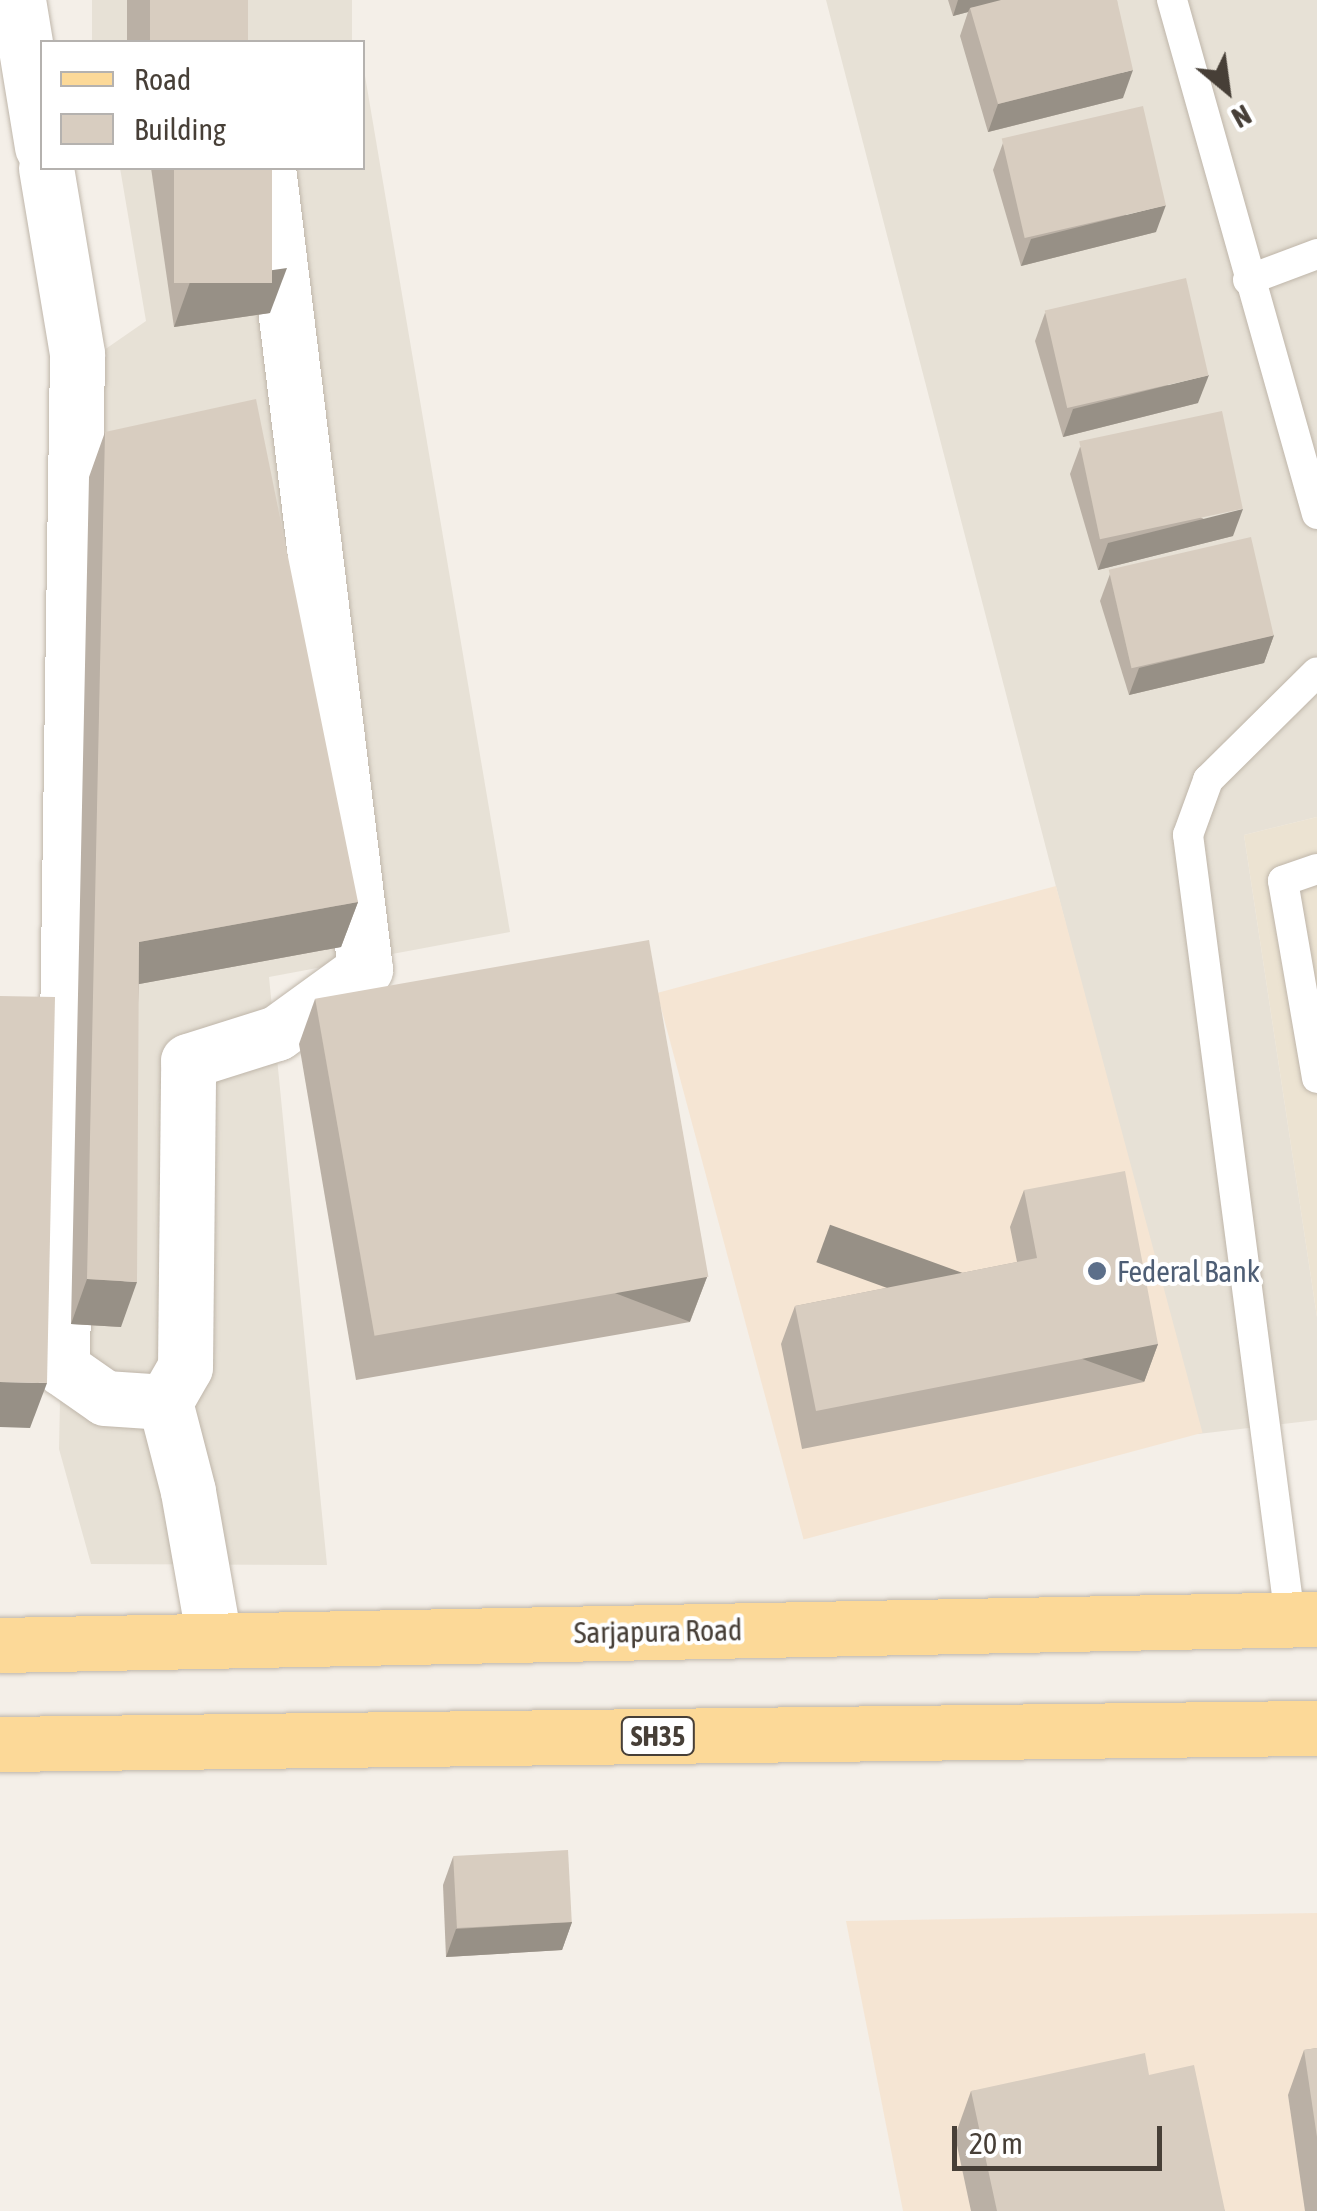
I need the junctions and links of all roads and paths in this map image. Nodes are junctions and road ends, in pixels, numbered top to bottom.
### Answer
1 (18, 0) edge
2 (1172, 0) edge
3 (40, 135) edge
4 (46, 170) edge
5 (268, 170) edge
6 (1317, 254) edge
7 (1248, 280) junction
8 (1317, 514) edge
9 (1317, 672) edge
10 (1317, 869) edge
11 (1317, 1078) edge
12 (165, 1402) junction
13 (1303, 1619) edge
14 (214, 1639) junction
15 (0, 1645) edge
16 (1317, 1728) edge
17 (0, 1744) edge

1 - 3 street
2 - 7 lane
4 - 12 street
5 - 12 street
6 - 7 lane
7 - 8 lane
9 - 13 lane
10 - 11 lane
12 - 14 street
13 - 14 main road, Sarjapura Road
14 - 15 main road, Sarjapura Road
16 - 17 main road, SH35

